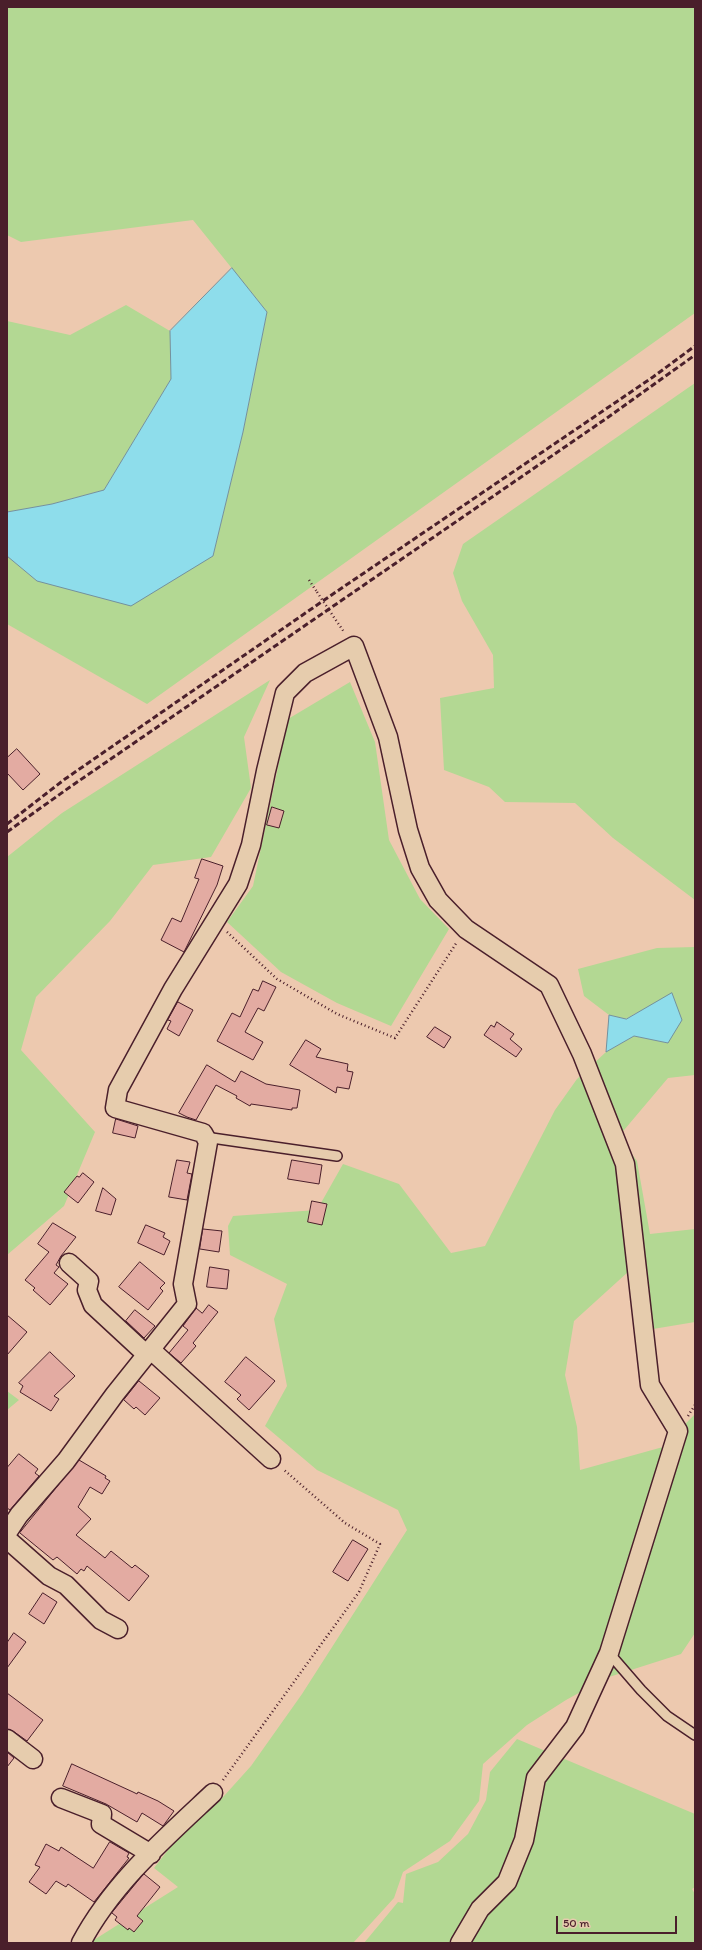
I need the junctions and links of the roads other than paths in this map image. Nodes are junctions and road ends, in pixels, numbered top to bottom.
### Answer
1 (205, 1137) junction
2 (337, 1156) dead end
3 (69, 1263) dead end
4 (149, 1352) junction
5 (271, 1458) road end
6 (7, 1533) edge
7 (7, 1540) edge
8 (118, 1629) dead end
9 (609, 1653) junction
10 (695, 1735) edge
11 (7, 1739) edge
12 (33, 1759) dead end
13 (213, 1793) road end
14 (61, 1798) dead end
15 (151, 1854) junction
16 (81, 1943) edge
17 (460, 1943) edge

1 - 2 lane
1 - 4 street
1 - 9 street
3 - 4 street
4 - 5 street
4 - 6 street
7 - 8 street
9 - 10 lane
9 - 17 street
11 - 12 street
13 - 15 street
14 - 15 street
15 - 16 street

